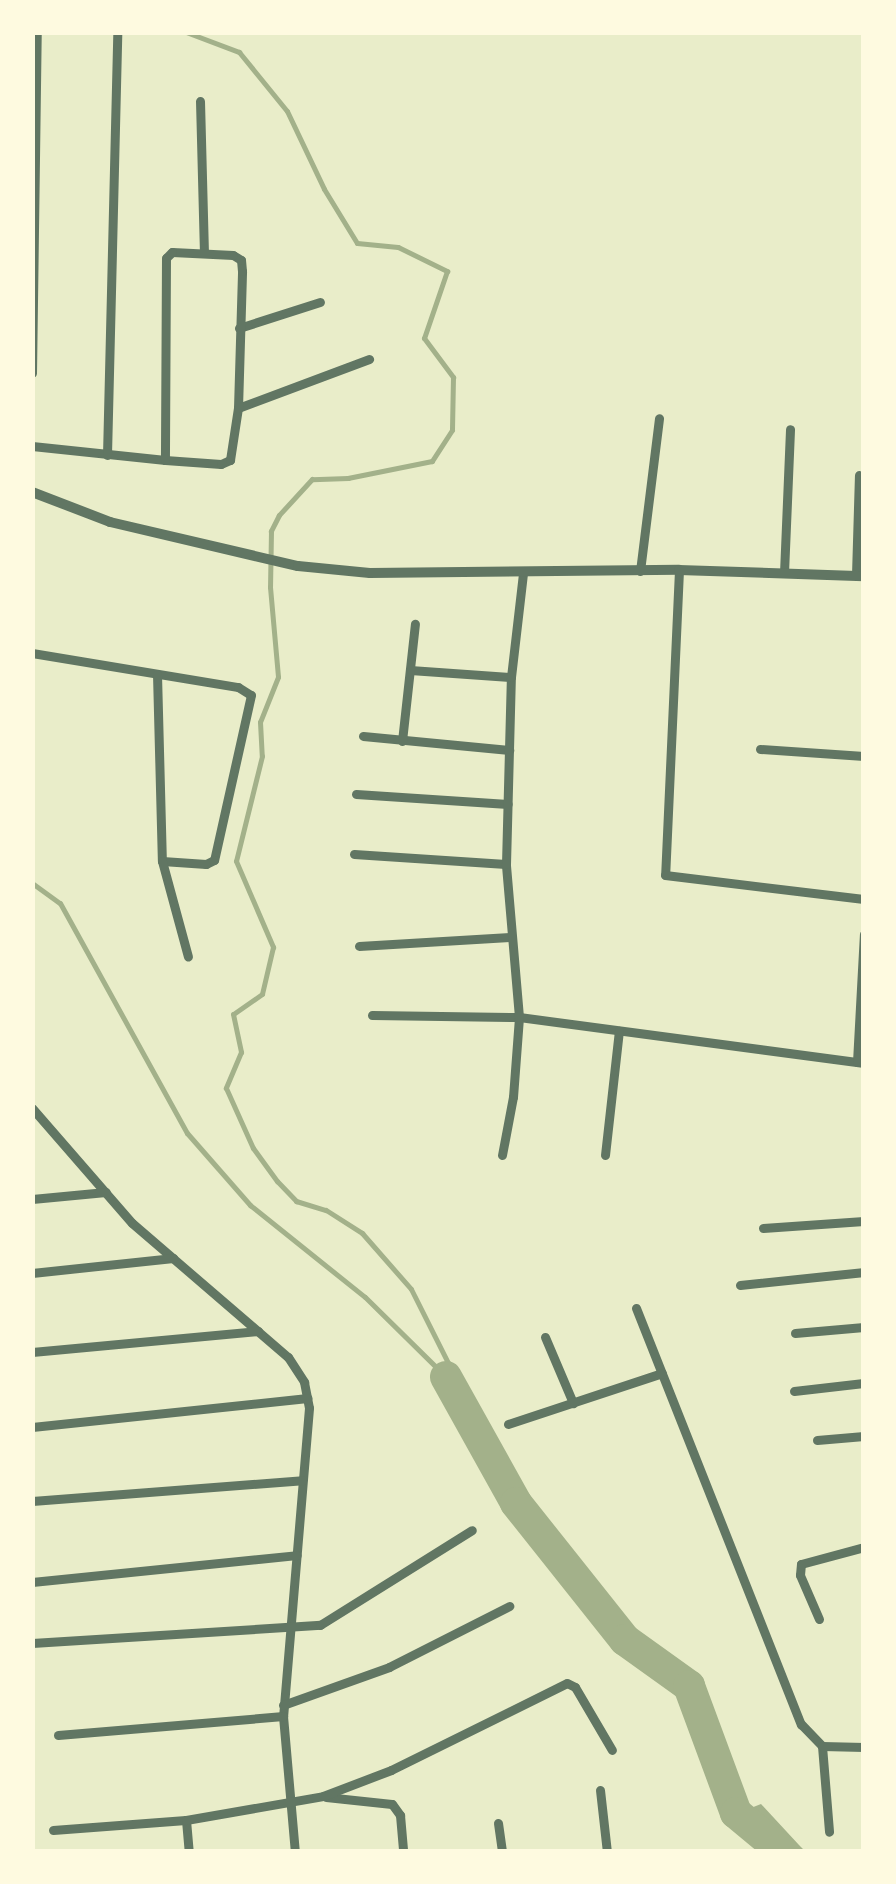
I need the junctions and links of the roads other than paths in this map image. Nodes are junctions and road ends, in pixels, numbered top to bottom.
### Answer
1 (37, 32) edge
2 (117, 32) edge
3 (200, 101) dead end
4 (204, 252) junction
5 (320, 302) dead end
6 (239, 328) junction
7 (368, 359) dead end
8 (32, 373) edge
9 (238, 408) junction
10 (659, 418) dead end
11 (790, 429) dead end
12 (32, 446) edge
13 (106, 456) junction
14 (165, 460) junction
15 (859, 476) dead end
16 (32, 492) edge
17 (680, 570) junction
18 (640, 571) junction
19 (523, 572) junction
20 (784, 573) junction
21 (859, 575) edge
22 (416, 624) dead end
23 (32, 653) edge
24 (410, 670) junction
25 (158, 674) junction
26 (511, 677) junction
27 (363, 736) dead end
28 (402, 741) junction
29 (760, 749) dead end
30 (509, 750) junction
31 (864, 756) edge
32 (356, 794) dead end
33 (508, 804) junction
34 (354, 854) dead end
35 (162, 861) junction
36 (506, 864) junction
37 (864, 900) edge
38 (864, 934) edge
39 (511, 938) junction
40 (359, 946) dead end
41 (188, 957) dead end
42 (372, 1015) dead end
43 (519, 1017) junction
44 (619, 1031) junction
45 (860, 1062) edge
46 (33, 1110) edge
47 (502, 1154) dead end
48 (604, 1154) dead end
49 (106, 1192) junction
50 (32, 1200) edge
51 (864, 1221) edge
52 (762, 1228) dead end
53 (172, 1258) junction
54 (864, 1272) edge
55 (32, 1273) edge
56 (740, 1285) dead end
57 (636, 1308) dead end
58 (864, 1327) edge
59 (258, 1331) junction
60 (794, 1333) dead end
61 (545, 1337) dead end
62 (32, 1352) edge
63 (662, 1373) junction
64 (864, 1382) edge
65 (794, 1391) dead end
66 (307, 1398) junction
67 (572, 1403) junction
68 (508, 1424) dead end
69 (32, 1427) edge
70 (864, 1436) edge
71 (817, 1440) dead end
72 (302, 1480) junction
73 (32, 1501) edge
74 (472, 1530) dead end
75 (864, 1548) edge
76 (296, 1554) junction
77 (32, 1582) edge
78 (509, 1606) dead end
79 (819, 1619) dead end
80 (292, 1630) junction
81 (32, 1643) edge
82 (283, 1710) junction
83 (58, 1735) dead end
84 (822, 1746) junction
85 (864, 1747) edge
86 (612, 1750) dead end
87 (600, 1790) dead end
88 (323, 1796) junction
89 (289, 1803) junction
90 (186, 1820) junction
91 (498, 1822) dead end
92 (53, 1830) dead end
93 (828, 1832) dead end
94 (188, 1852) edge
95 (295, 1852) edge
96 (403, 1852) edge
97 (502, 1852) edge
98 (607, 1852) edge

1 - 8 street
2 - 13 street
3 - 4 street
4 - 6 street
4 - 14 street
5 - 6 street
6 - 9 street
7 - 9 street
9 - 14 street
10 - 18 street
11 - 20 street
12 - 13 street
13 - 14 street
15 - 21 street
16 - 19 street
17 - 18 street
17 - 20 street
17 - 37 street
18 - 19 street
19 - 26 street
20 - 21 street
22 - 24 street
23 - 25 street
24 - 26 street
24 - 28 street
25 - 35 street
25 - 35 street
26 - 30 street
27 - 28 street
28 - 30 street
29 - 31 street
30 - 33 street
32 - 33 street
33 - 36 street
34 - 36 street
35 - 41 street
36 - 39 street
38 - 45 street
39 - 40 street
39 - 43 street
42 - 43 street
43 - 44 street
43 - 47 street
44 - 45 street
44 - 48 street
46 - 49 street
49 - 50 street
49 - 53 street
51 - 52 street
53 - 55 street
53 - 59 street
54 - 56 street
57 - 63 street
58 - 60 street
59 - 62 street
59 - 66 street
61 - 67 street
63 - 67 street
63 - 84 street
64 - 65 street
66 - 69 street
66 - 72 street
67 - 68 street
70 - 71 street
72 - 73 street
72 - 76 street
74 - 80 street
75 - 79 street
76 - 77 street
76 - 80 street
78 - 82 street
80 - 81 street
80 - 82 street
82 - 83 street
82 - 89 street
84 - 85 street
84 - 93 street
86 - 88 street
87 - 98 street
88 - 89 street
88 - 96 street
89 - 90 street
89 - 95 street
90 - 92 street
90 - 94 street
91 - 97 street

